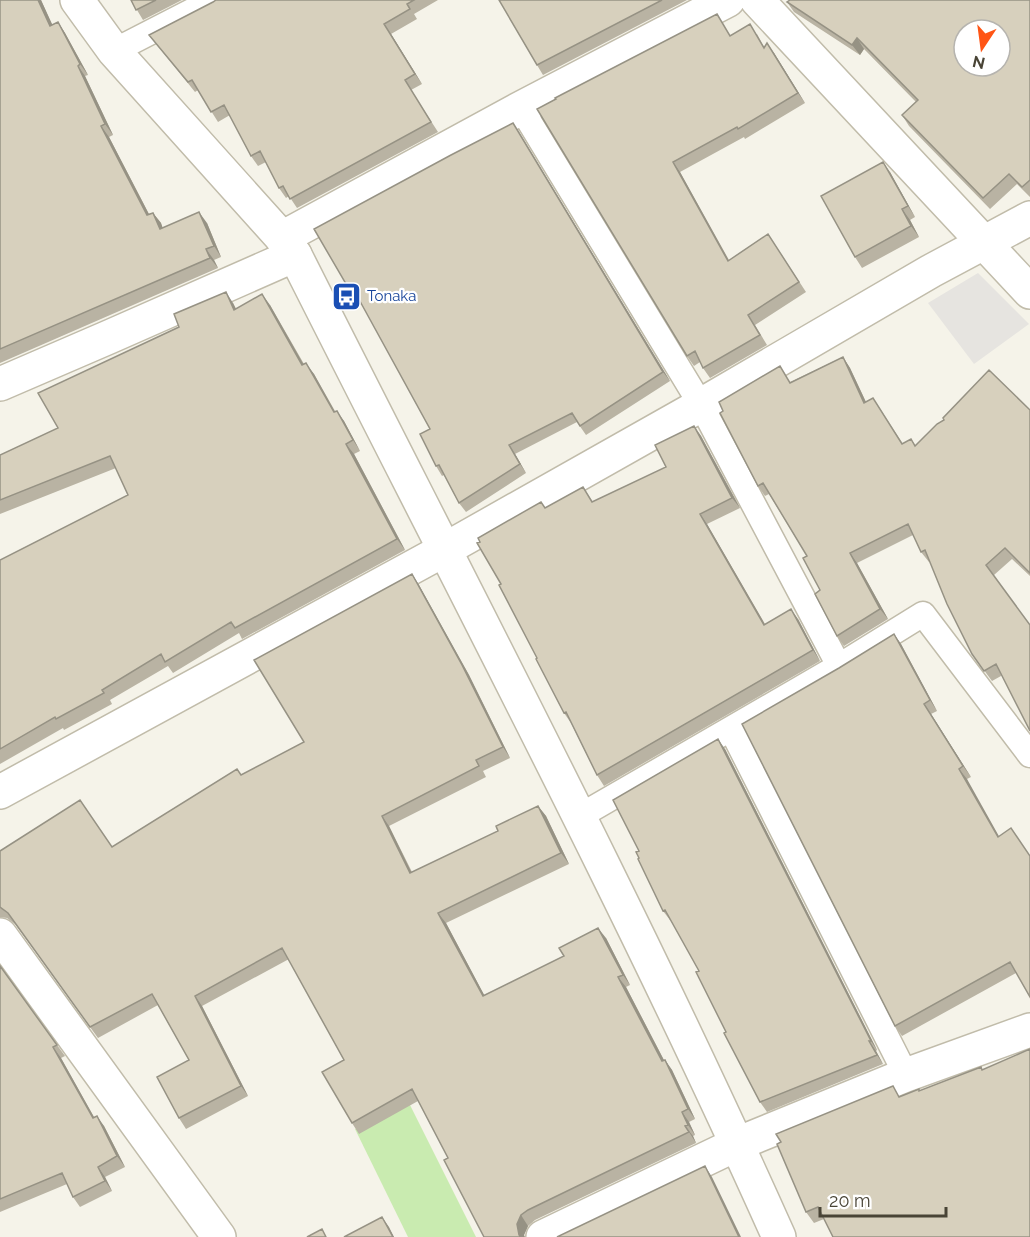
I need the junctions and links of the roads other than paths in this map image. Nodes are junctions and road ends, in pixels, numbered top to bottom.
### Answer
1 (77, 0) edge
2 (213, 0) edge
3 (728, 0) edge
4 (771, 6) edge
5 (114, 51) junction
6 (521, 108) junction
7 (1030, 218) edge
8 (984, 243) junction
9 (288, 246) junction
10 (1030, 292) edge
11 (0, 384) edge
12 (701, 405) junction
13 (444, 550) junction
14 (839, 666) junction
15 (731, 729) junction
16 (1030, 755) edge
17 (0, 792) edge
18 (580, 816) junction
19 (0, 935) edge
20 (1030, 1030) edge
21 (906, 1075) junction
22 (737, 1144) junction
23 (219, 1237) edge
24 (543, 1237) edge
25 (779, 1237) edge

1 - 5 street
2 - 5 lane
3 - 6 street
4 - 8 street
5 - 9 street
6 - 9 street
6 - 12 lane
7 - 8 street
8 - 10 street
8 - 12 street
9 - 11 street
9 - 13 street
12 - 13 street
12 - 14 lane
13 - 17 street
13 - 18 street
14 - 15 lane
14 - 16 lane
15 - 18 lane
15 - 21 lane
18 - 22 street
19 - 23 street
20 - 21 street
21 - 22 street
22 - 24 street
22 - 25 street

